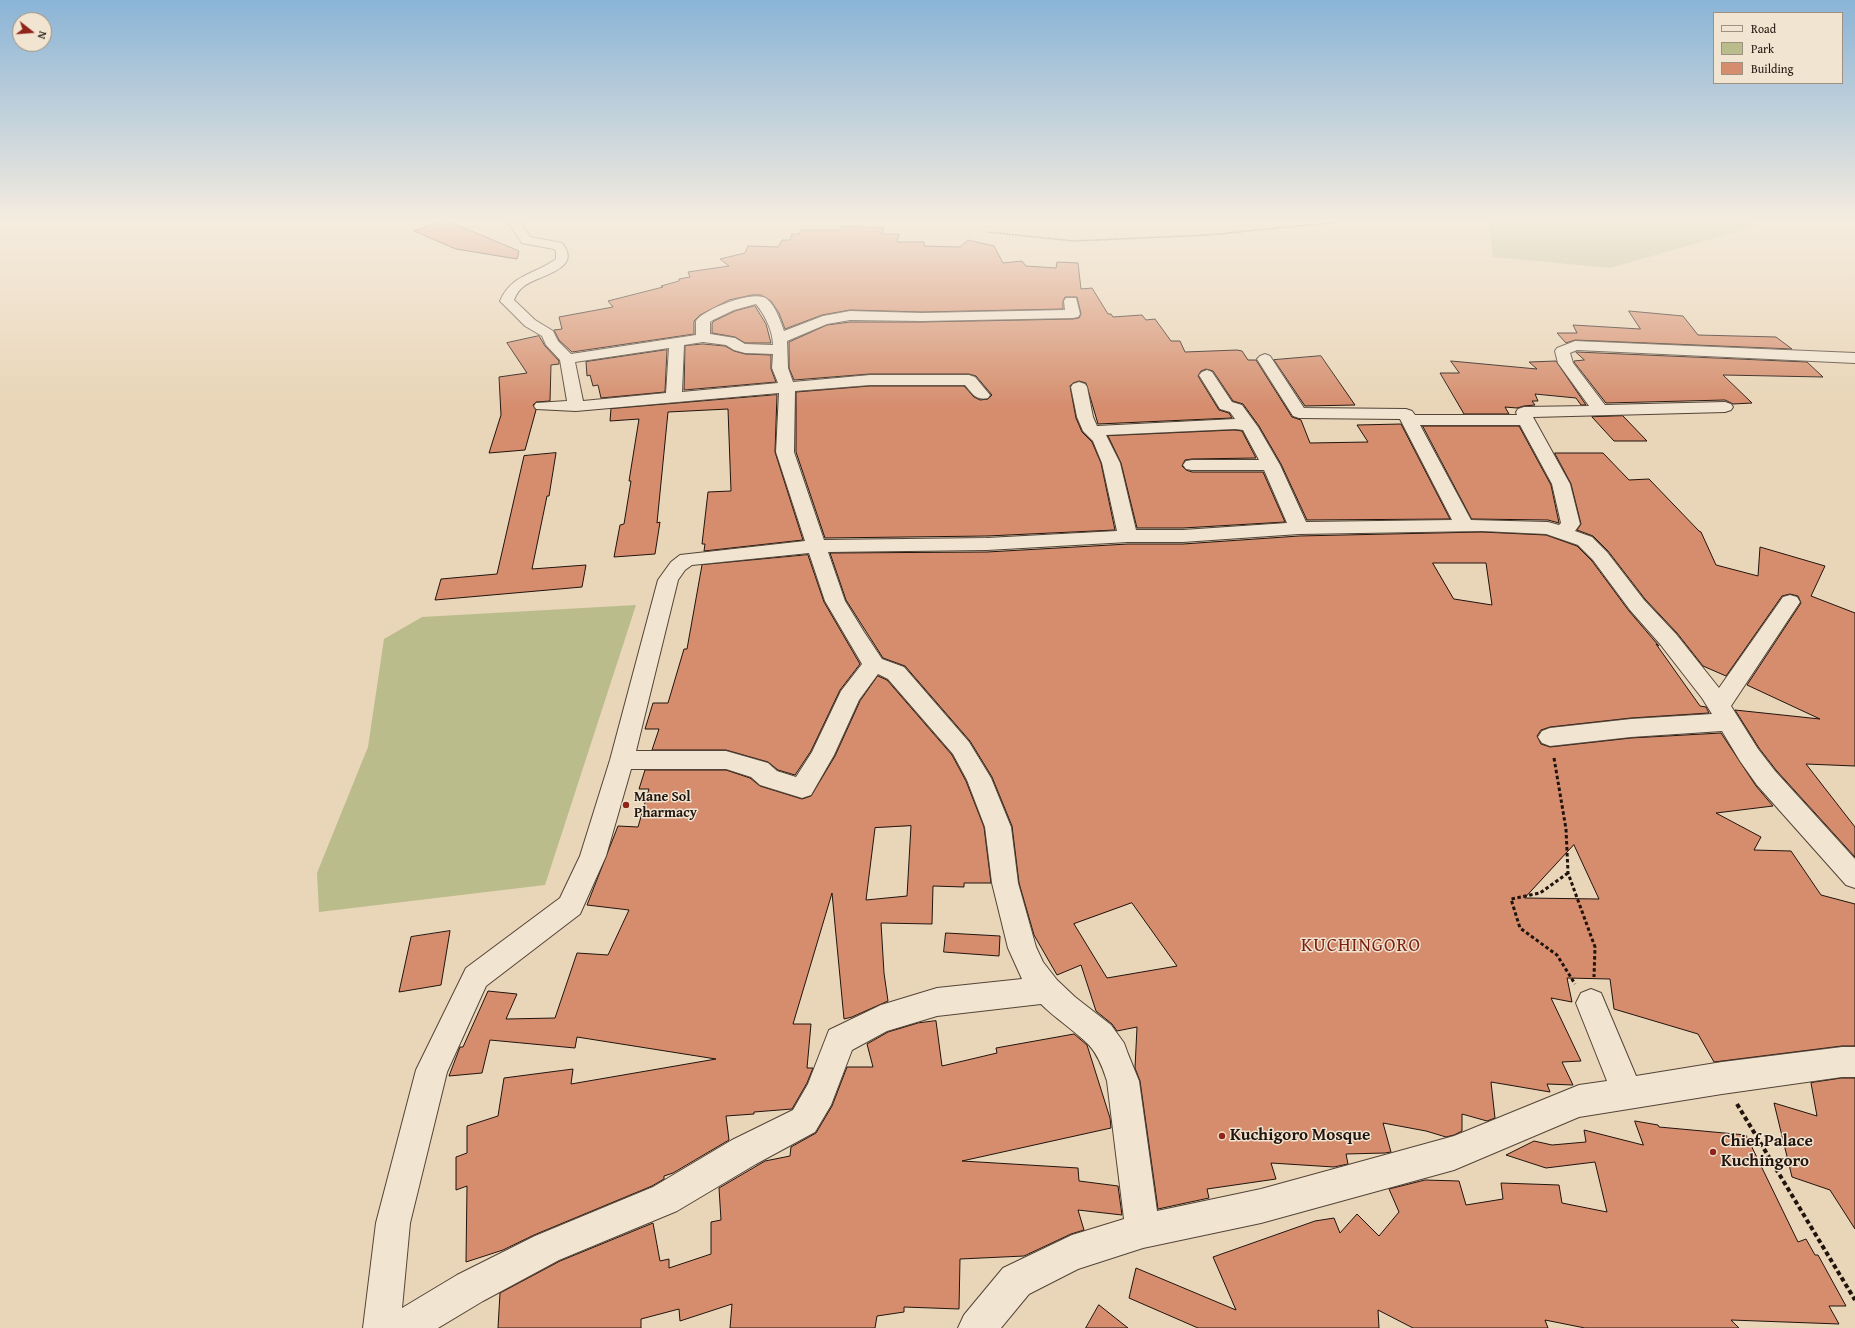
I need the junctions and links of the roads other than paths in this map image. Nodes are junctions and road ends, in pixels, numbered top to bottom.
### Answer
1 (519, 284) edge
2 (1071, 300) dead end
3 (703, 338) junction
4 (677, 342) junction
5 (780, 344) junction
6 (1855, 358) edge
7 (567, 359) junction
8 (1265, 360) dead end
9 (1207, 375) dead end
10 (1079, 387) dead end
11 (786, 388) junction
12 (982, 395) dead end
13 (674, 397) junction
14 (542, 406) dead end
15 (576, 406) junction
16 (1725, 407) dead end
17 (1600, 410) junction
18 (1409, 420) junction
19 (1526, 420) junction
20 (1250, 427) junction
21 (1091, 432) junction
22 (1270, 464) junction
23 (1192, 465) dead end
24 (1464, 525) junction
25 (1299, 528) junction
26 (1563, 532) junction
27 (1128, 536) junction
28 (816, 546) junction
29 (1790, 602) dead end
30 (874, 664) junction
31 (1724, 714) junction
32 (1550, 737) road end
33 (622, 760) junction
34 (1855, 877) edge
35 (1047, 990) junction
36 (1591, 1002) road end
37 (1855, 1062) edge
38 (1628, 1094) junction
39 (1143, 1230) junction
40 (382, 1328) edge
41 (403, 1328) edge
42 (977, 1328) edge

1 - 7 street
2 - 5 street
3 - 4 street
3 - 5 street
3 - 5 street
4 - 7 street
4 - 13 street
5 - 11 street
6 - 17 street
7 - 15 street
8 - 18 street
9 - 20 street
10 - 21 street
11 - 12 street
11 - 13 street
11 - 28 street
13 - 15 street
14 - 15 street
16 - 17 street
17 - 19 street
18 - 19 street
18 - 24 street
19 - 26 street
20 - 21 street
20 - 22 street
21 - 27 street
22 - 23 street
22 - 25 street
24 - 25 street
24 - 26 street
25 - 27 street
26 - 31 street
27 - 28 street
28 - 30 street
28 - 33 street
29 - 31 street
30 - 33 street
30 - 35 street
31 - 32 street
31 - 34 street
33 - 40 street
35 - 39 street
35 - 41 street
36 - 38 street
37 - 38 street
38 - 39 street
39 - 42 street

